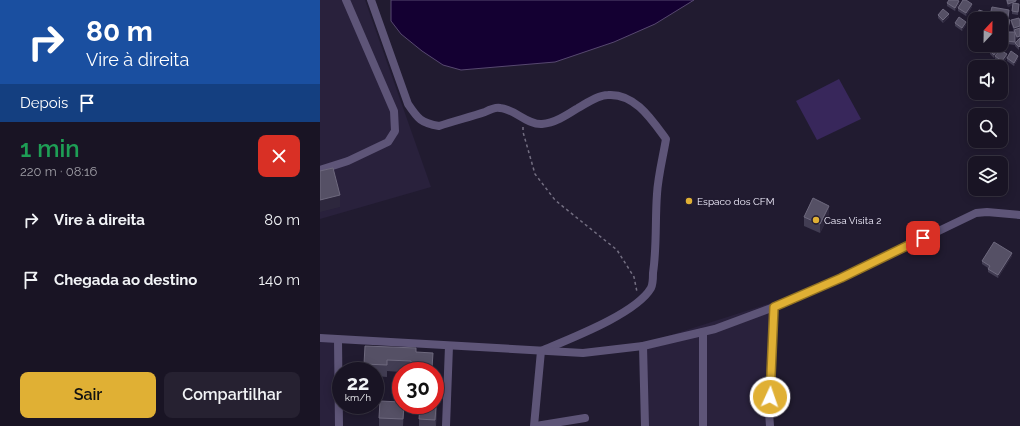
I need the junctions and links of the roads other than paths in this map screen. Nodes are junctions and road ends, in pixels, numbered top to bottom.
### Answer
1 (346, 0) edge
2 (371, 0) edge
3 (320, 170) edge
4 (1020, 215) edge
5 (774, 307) junction
6 (703, 332) junction
7 (320, 338) edge
8 (338, 340) junction
9 (449, 346) junction
10 (643, 346) junction
11 (541, 351) junction
12 (585, 418) dead end
13 (338, 426) edge
14 (446, 426) edge
15 (535, 426) edge
16 (645, 426) edge
17 (703, 426) edge
18 (770, 426) edge

1 - 3 street
2 - 11 street
4 - 5 street
5 - 6 street
5 - 18 street
6 - 10 street
6 - 17 street
7 - 8 street
8 - 9 street
8 - 13 street
9 - 11 street
9 - 14 street
10 - 11 street
10 - 16 street
11 - 15 street
12 - 15 street

